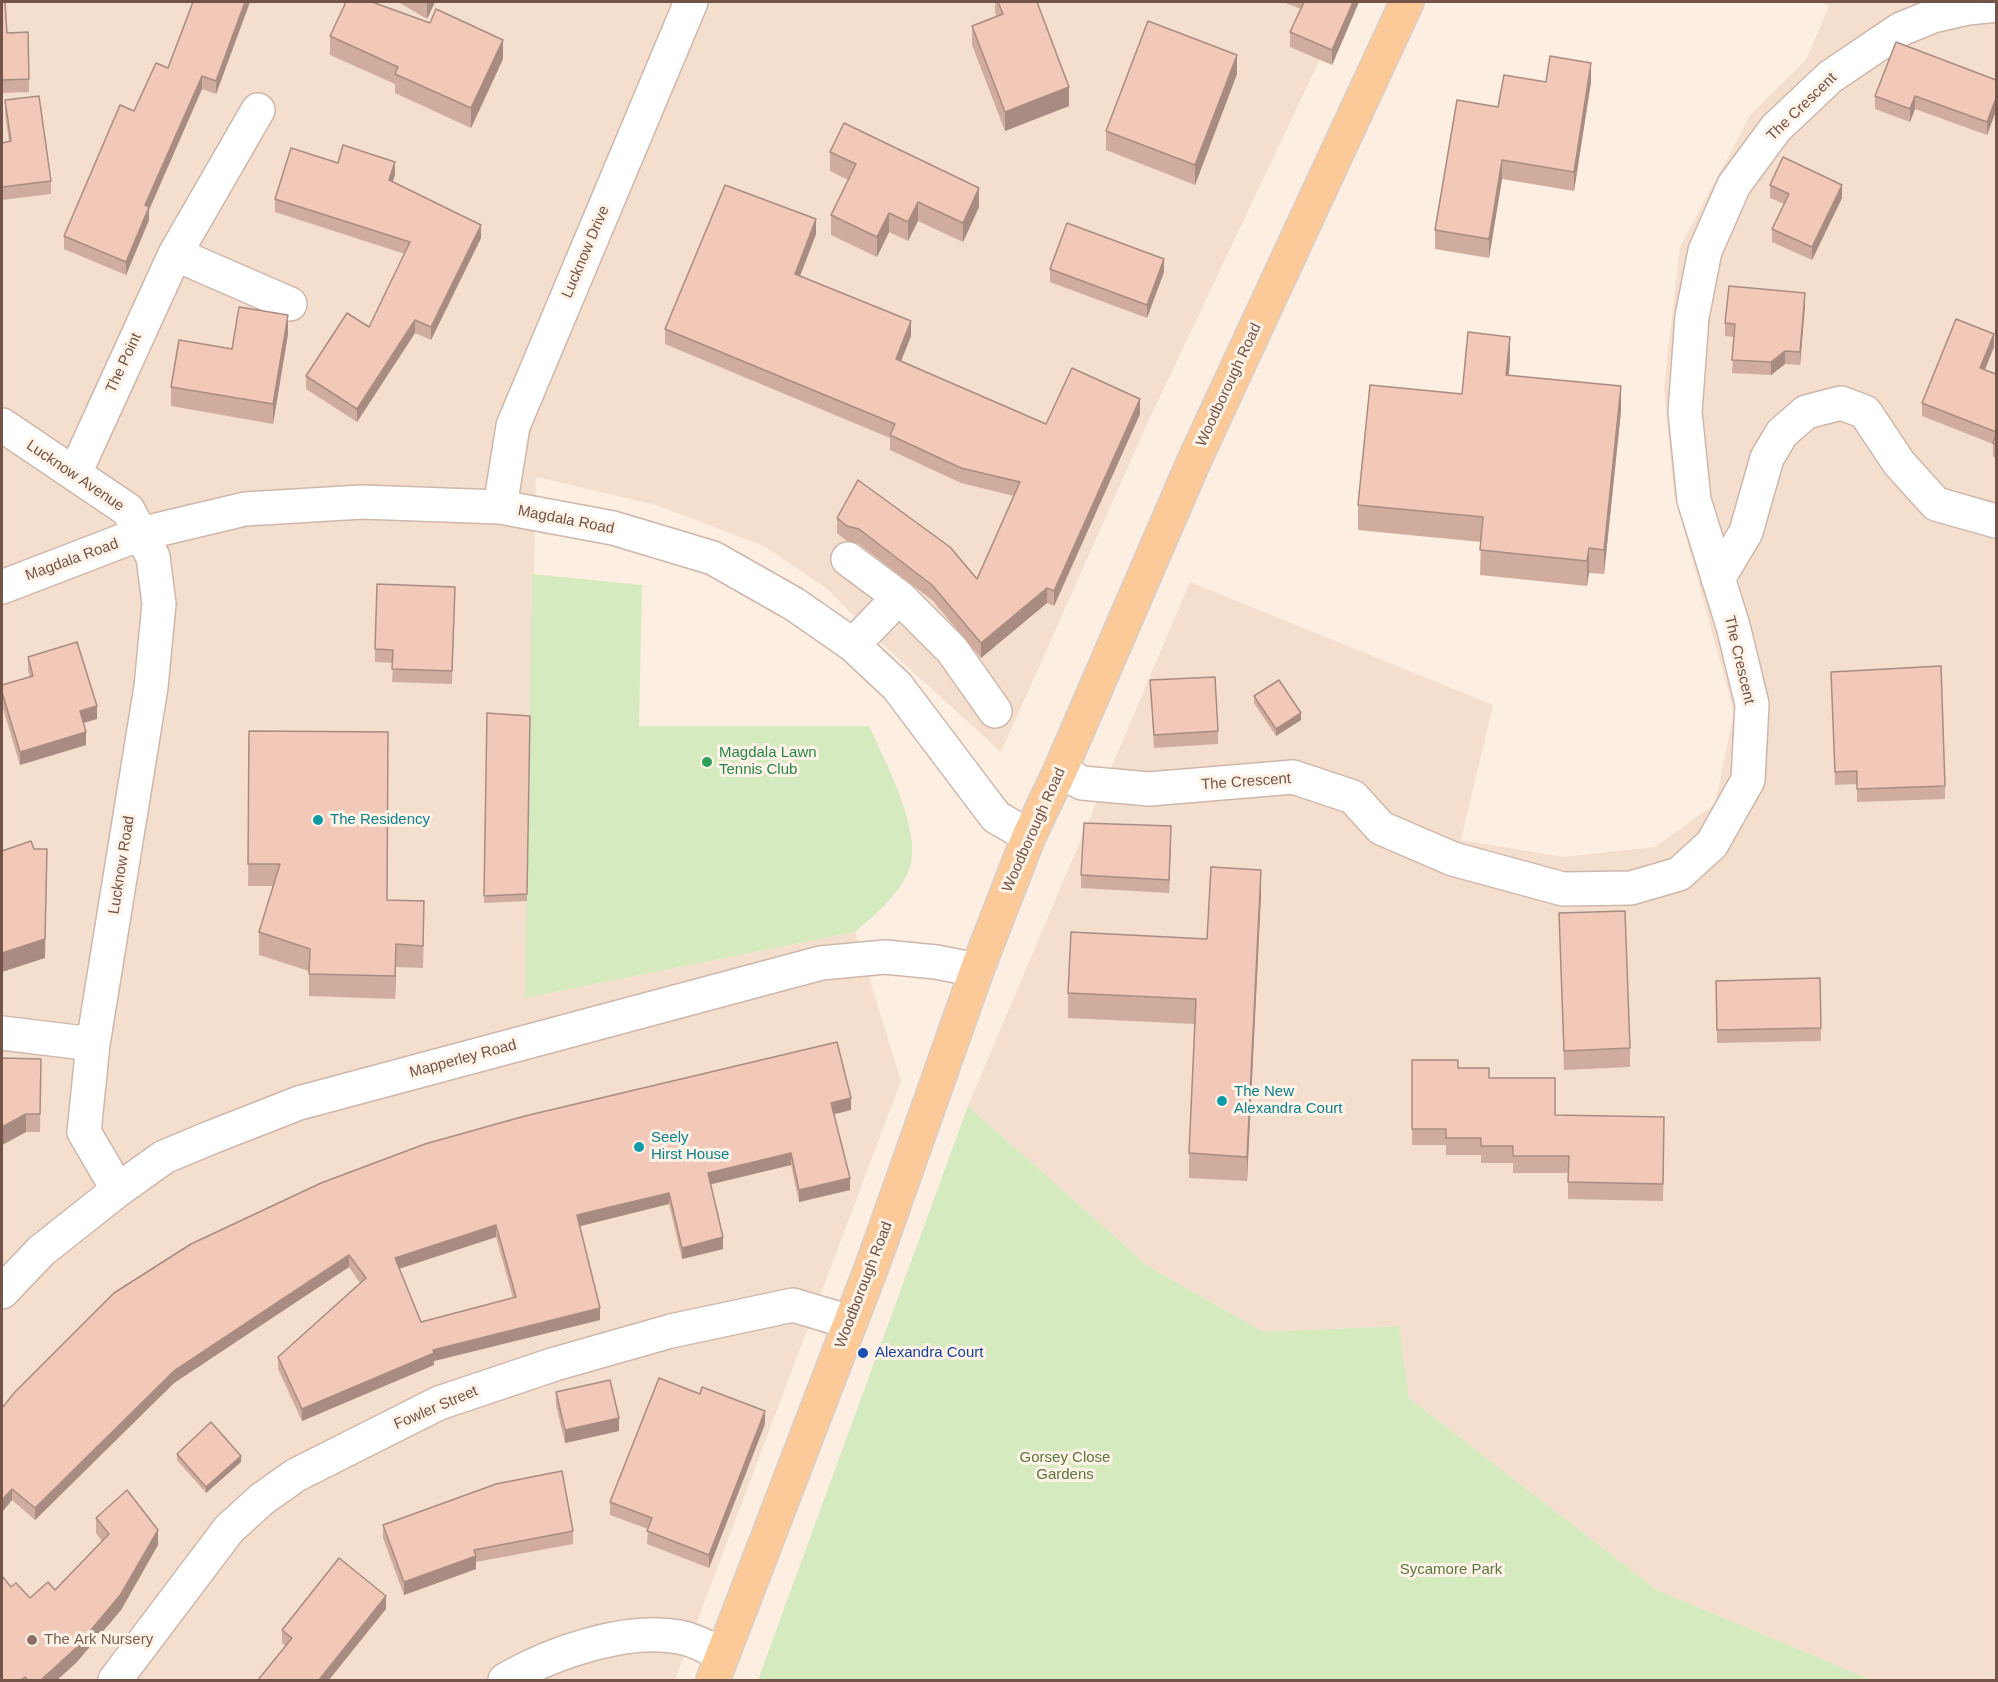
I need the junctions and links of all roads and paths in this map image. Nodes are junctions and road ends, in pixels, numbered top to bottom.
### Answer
1 (691, 2) edge
2 (1407, 2) edge
3 (1996, 5) edge
4 (258, 110) dead end
5 (175, 254) junction
6 (290, 304) dead end
7 (2, 425) edge
8 (75, 473) junction
9 (500, 507) junction
10 (1996, 521) edge
11 (140, 534) junction
12 (848, 559) dead end
13 (1718, 579) junction
14 (2, 587) edge
15 (899, 597) junction
16 (853, 645) junction
17 (995, 711) dead end
18 (1060, 771) junction
19 (1029, 836) junction
20 (976, 970) junction
21 (2, 1033) edge
22 (93, 1044) junction
23 (118, 1190) junction
24 (2, 1292) edge
25 (850, 1322) junction
26 (718, 1667) edge
27 (115, 1680) edge
28 (505, 1680) edge

1 - 9 street, Lucknow Drive
2 - 18 main road, Woodborough Road
3 - 13 street, The Crescent
4 - 5 street, The Point
5 - 6 street
5 - 8 street, The Point
7 - 8 street, Lucknow Avenue
8 - 11 street, Lucknow Avenue
9 - 11 street, Magdala Road
9 - 16 street, Magdala Road
10 - 13 street
11 - 14 street, Magdala Road
11 - 22 street, Lucknow Road
12 - 15 street
13 - 18 street, The Crescent
15 - 16 street
15 - 17 street
16 - 19 street, Magdala Road
18 - 19 main road, Woodborough Road
19 - 20 main road, Woodborough Road
20 - 23 street, Mapperley Road
20 - 25 main road, Woodborough Road
21 - 22 street
22 - 23 street, Lucknow Road
23 - 24 street, Mapperley Road
25 - 26 main road, Woodborough Road
25 - 27 street, Fowler Street
26 - 28 street

